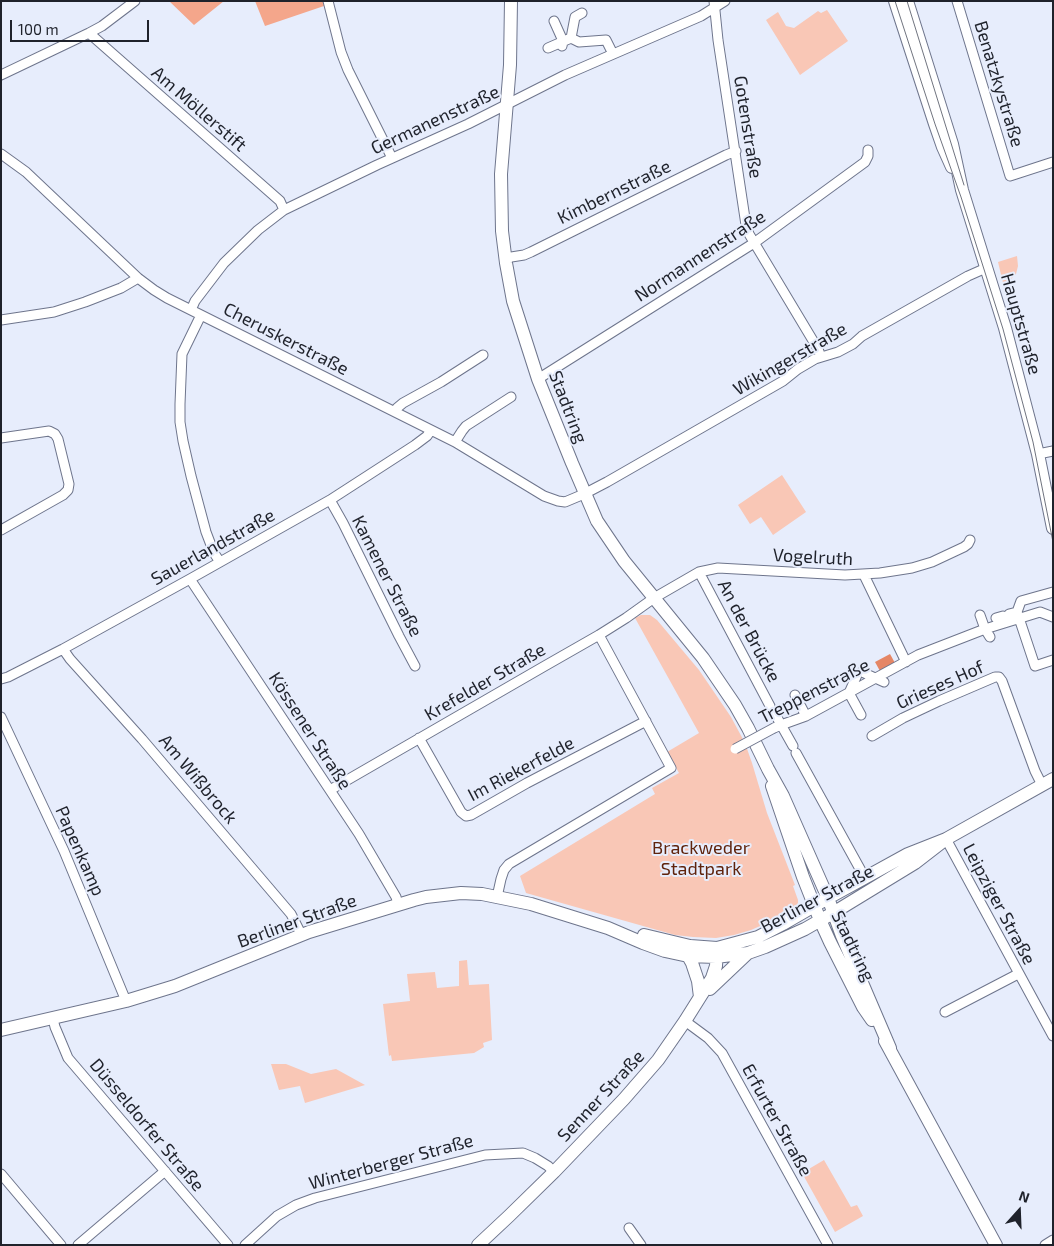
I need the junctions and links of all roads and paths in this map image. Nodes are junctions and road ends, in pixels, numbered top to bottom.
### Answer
1 (135, 1) edge
2 (328, 1) edge
3 (511, 1) edge
4 (725, 1) edge
5 (895, 1) edge
6 (907, 1) edge
7 (957, 1) edge
8 (714, 5) edge
9 (582, 13) dead end
10 (554, 21) dead end
11 (89, 33) junction
12 (564, 43) junction
13 (548, 48) dead end
14 (613, 54) junction
15 (1, 75) edge
16 (507, 104) junction
17 (868, 150) dead end
18 (736, 152) junction
19 (1, 154) edge
20 (392, 158) junction
21 (1053, 162) edge
22 (962, 190) junction
23 (284, 210) junction
24 (754, 243) junction
25 (505, 258) junction
26 (986, 268) junction
27 (138, 278) junction
28 (191, 310) junction
29 (201, 315) junction
30 (1, 320) edge
31 (483, 355) dead end
32 (822, 357) junction
33 (538, 379) junction
34 (511, 398) dead end
35 (395, 412) junction
36 (431, 430) junction
37 (1, 438) edge
38 (455, 442) junction
39 (1053, 450) edge
40 (1038, 454) junction
41 (584, 494) junction
42 (330, 500) junction
43 (1053, 528) edge
44 (1, 530) edge
45 (970, 540) dead end
46 (220, 562) junction
47 (699, 572) junction
48 (864, 575) junction
49 (190, 579) junction
50 (1053, 592) edge
51 (654, 598) junction
52 (1053, 617) edge
53 (998, 620) junction
54 (599, 635) junction
55 (63, 649) junction
56 (1053, 660) edge
57 (906, 662) junction
58 (415, 666) dead end
59 (898, 666) junction
60 (894, 677) dead end
61 (1, 678) edge
62 (880, 680) junction
63 (849, 693) junction
64 (795, 695) dead end
65 (861, 715) dead end
66 (806, 716) junction
67 (1, 717) edge
68 (646, 721) junction
69 (778, 727) junction
70 (872, 736) dead end
71 (419, 738) junction
72 (735, 749) dead end
73 (768, 769) junction
74 (1047, 782) edge
75 (330, 790) junction
76 (946, 839) junction
77 (865, 878) junction
78 (497, 897) junction
79 (828, 898) junction
80 (398, 904) junction
81 (815, 906) junction
82 (833, 913) junction
83 (820, 920) junction
84 (608, 928) junction
85 (301, 934) junction
86 (717, 953) junction
87 (748, 953) junction
88 (688, 956) junction
89 (1018, 974) junction
90 (700, 997) junction
91 (126, 1001) junction
92 (945, 1012) dead end
93 (53, 1019) junction
94 (685, 1021) junction
95 (1, 1030) edge
96 (1053, 1036) edge
97 (890, 1048) junction
98 (165, 1170) junction
99 (554, 1172) junction
100 (1, 1174) edge
101 (629, 1228) dead end
102 (1053, 1240) edge
103 (61, 1245) edge
104 (78, 1245) edge
105 (228, 1245) edge
106 (245, 1245) edge
107 (478, 1245) edge
108 (641, 1245) edge
109 (828, 1245) edge
110 (996, 1245) edge
111 (1045, 1245) edge

1 - 11 street
2 - 20 street
3 - 16 street, Stadtring
4 - 8 street, Germanenstraße
5 - 22 street, Hauptstraße
6 - 22 street, Hauptstraße
7 - 21 street, Benatzkystraße
8 - 14 street, Germanenstraße
8 - 18 street, Gotenstraße
9 - 12 street
10 - 12 street
11 - 15 street
11 - 23 street, Am Möllerstift
12 - 13 street
12 - 14 street
14 - 16 street, Germanenstraße
16 - 20 street, Germanenstraße
16 - 25 street, Stadtring
17 - 24 street, Normannenstraße
18 - 24 street, Gotenstraße
18 - 25 street, Kimbernstraße
19 - 27 street, Cheruskerstraße
20 - 23 street, Germanenstraße
22 - 26 street, Hauptstraße
23 - 28 street, Germanenstraße
24 - 32 street, Gotenstraße
24 - 33 street, Normannenstraße
25 - 33 street, Stadtring
26 - 32 street, Wikingerstraße
26 - 40 street, Hauptstraße
27 - 28 street, Cheruskerstraße
27 - 30 street
28 - 29 street, Cheruskerstraße
29 - 35 street, Cheruskerstraße
29 - 46 street
31 - 35 street
32 - 41 street, Wikingerstraße
33 - 41 street, Stadtring
34 - 38 street
35 - 36 street, Cheruskerstraße
36 - 38 street, Cheruskerstraße
36 - 42 street, Sauerlandstraße
37 - 44 street
38 - 41 street, Cheruskerstraße
39 - 40 street
40 - 43 street, Hauptstraße
41 - 51 street, Stadtring
42 - 46 street, Sauerlandstraße
42 - 58 street, Kamener Straße
45 - 48 street, Vogelruth
46 - 49 street, Sauerlandstraße
47 - 48 street, Vogelruth
47 - 51 street, Vogelruth
47 - 69 street, An der Brücke
48 - 57 street
49 - 55 street, Sauerlandstraße
49 - 75 street, Kössener Straße
50 - 53 street, Treppenstraße
51 - 54 street, Krefelder Straße
51 - 73 street, Stadtring
52 - 53 street
53 - 56 street
53 - 57 street, Treppenstraße
54 - 68 street
54 - 71 street, Krefelder Straße
55 - 61 street, Sauerlandstraße
55 - 85 street, Am Wißbrock
57 - 59 street, Treppenstraße
59 - 60 street
59 - 62 street, Treppenstraße
62 - 63 street, Treppenstraße
62 - 63 street
63 - 65 street
63 - 66 street, Treppenstraße
64 - 66 street
66 - 69 street, Treppenstraße
67 - 91 street, Papenkamp
68 - 71 street, Im Riekerfelde
68 - 78 street
69 - 72 street, Treppenstraße, bridge
69 - 77 street, An der Brücke
70 - 74 street, Grieses Hof
71 - 75 street, Krefelder Straße
73 - 79 street, Stadtring
73 - 81 street, Stadtring
74 - 76 street, Berliner Straße
75 - 80 street, Kössener Straße
76 - 77 street, Berliner Straße
76 - 82 street, Berliner Straße
76 - 89 street, Leipziger Straße
77 - 79 street, Berliner Straße
78 - 80 street, Berliner Straße
78 - 84 street, Berliner Straße
79 - 81 street, Berliner Straße
79 - 82 street, Stadtring
80 - 85 street, Berliner Straße
81 - 83 street, Stadtring
81 - 86 street, Berliner Straße
82 - 83 street, Berliner Straße
82 - 97 street, Stadtring
83 - 87 street, Berliner Straße
83 - 97 street, Stadtring
84 - 86 street, Berliner Straße
84 - 88 street, Berliner Straße
85 - 91 street, Berliner Straße
86 - 87 street, Berliner Straße
86 - 88 street, Berliner Straße
86 - 90 street, Senner Straße
87 - 90 street
88 - 90 street
89 - 92 street
89 - 96 street, Leipziger Straße
90 - 94 street, Senner Straße
91 - 93 street, Berliner Straße
93 - 95 street, Berliner Straße
93 - 98 street, Düsseldorfer Straße
94 - 99 street, Senner Straße
94 - 109 street, Erfurter Straße
97 - 110 street, Stadtring
98 - 104 street
98 - 105 street, Düsseldorfer Straße
99 - 106 street, Winterberger Straße
99 - 107 street, Senner Straße
100 - 103 street
101 - 108 street
102 - 111 street

